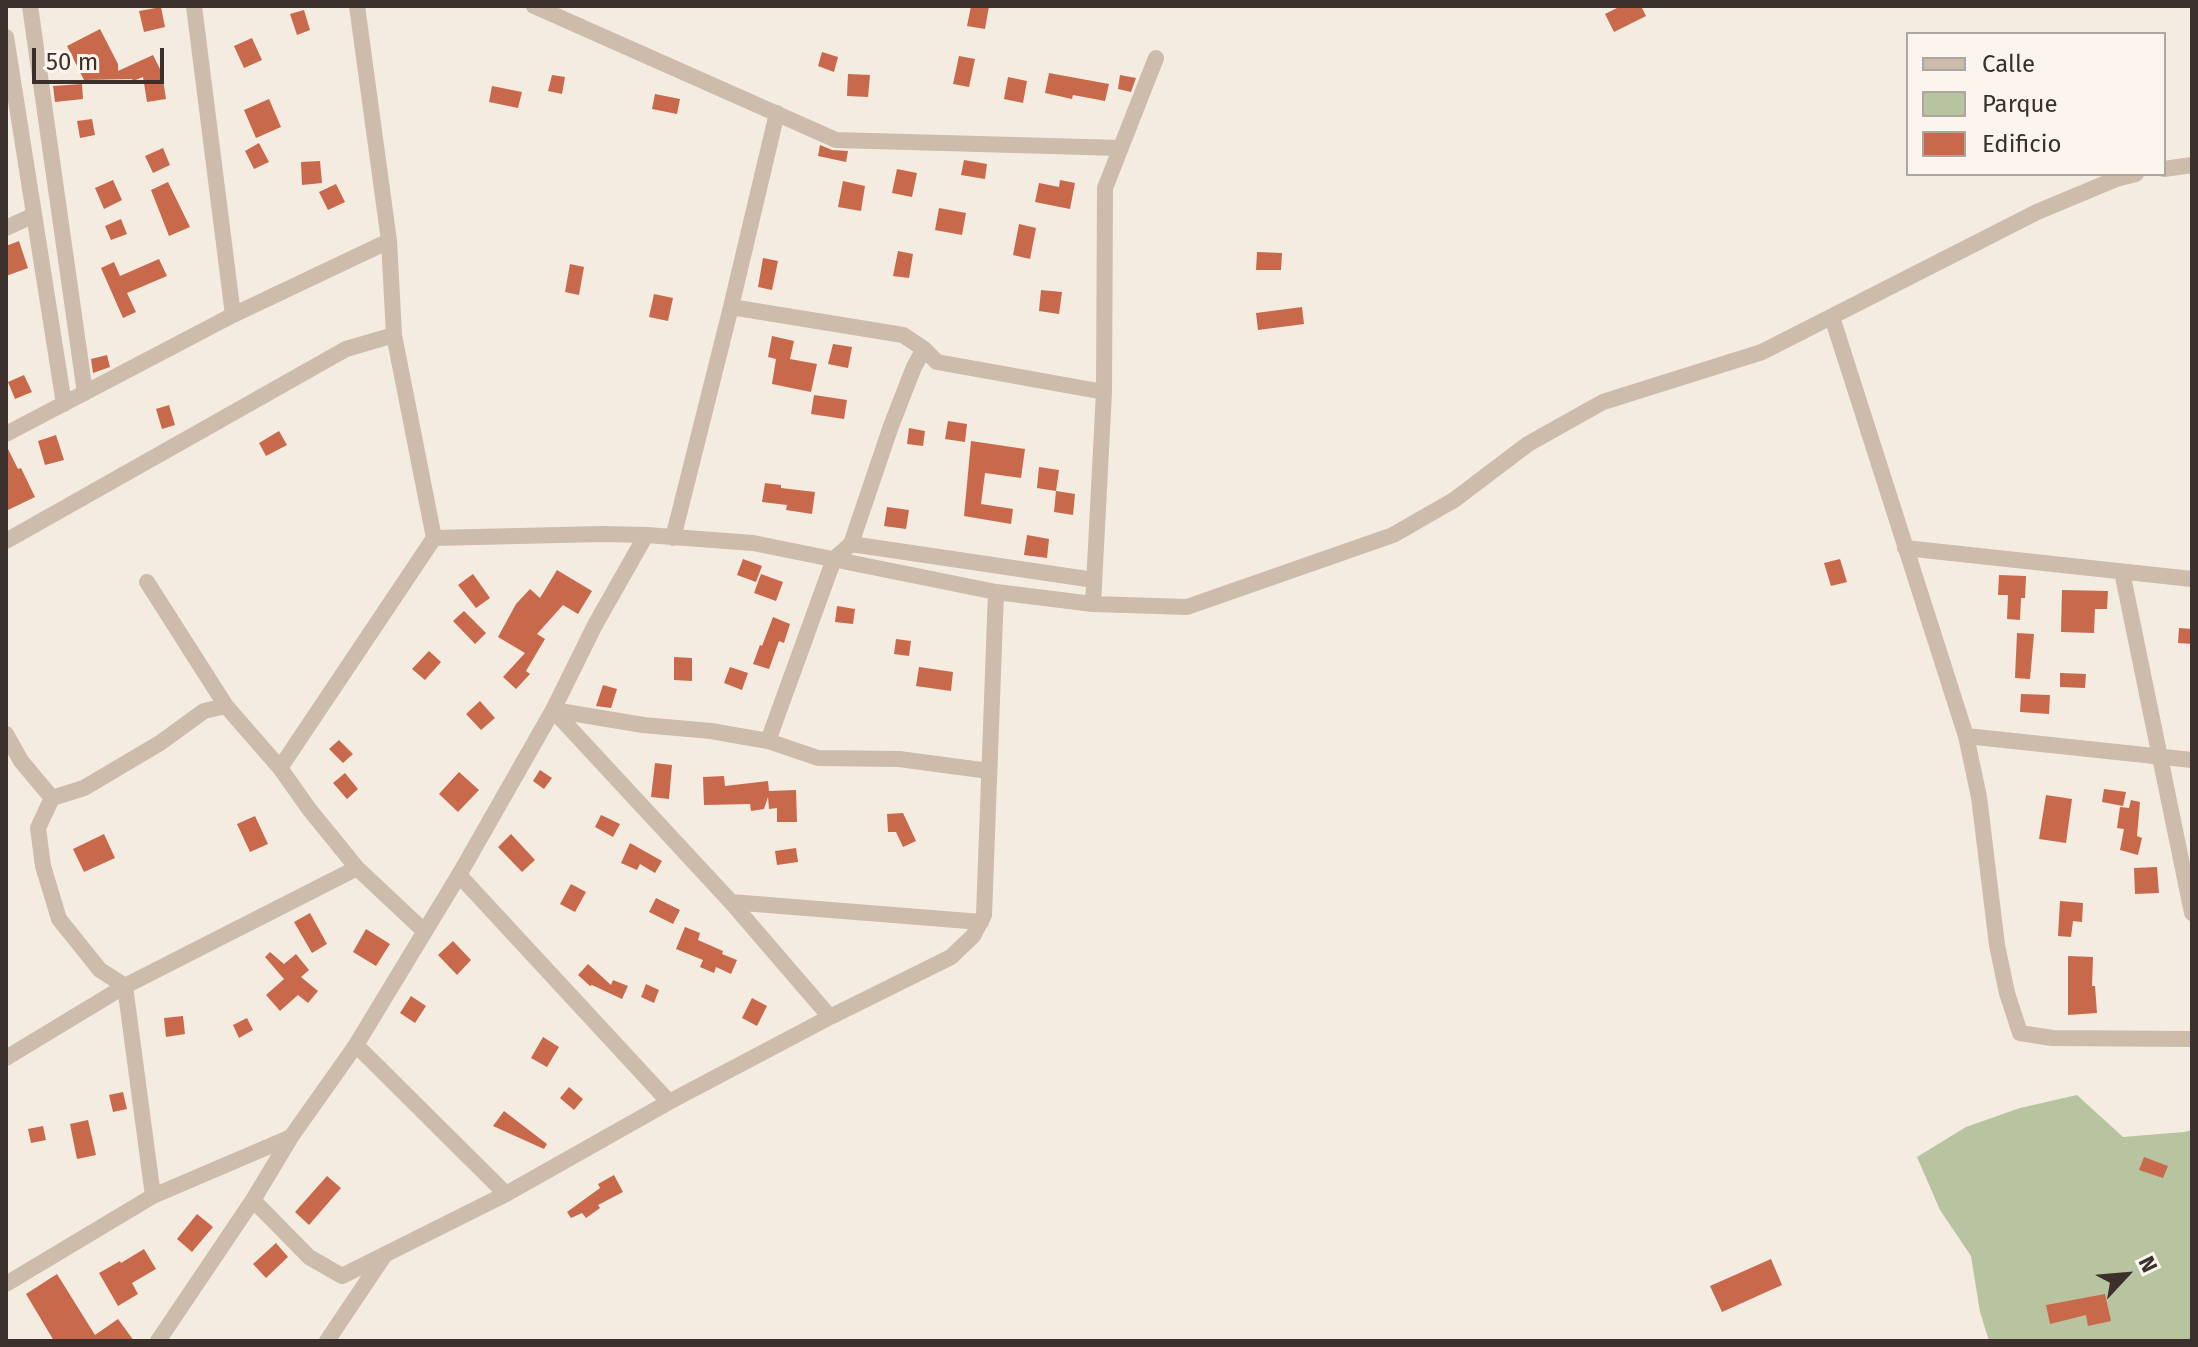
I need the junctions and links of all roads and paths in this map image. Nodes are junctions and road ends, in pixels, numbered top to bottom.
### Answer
1 (30, 6) edge
2 (194, 6) edge
3 (357, 6) edge
4 (534, 6) edge
5 (6, 37) edge
6 (1156, 58) dead end
7 (777, 113) junction
8 (1121, 148) junction
9 (2192, 165) edge
10 (2166, 169) edge
11 (2128, 176) edge
12 (34, 215) junction
13 (6, 228) edge
14 (389, 241) junction
15 (731, 307) junction
16 (233, 315) junction
17 (1832, 317) junction
18 (394, 335) junction
19 (924, 349) junction
20 (1104, 392) junction
21 (85, 393) junction
22 (64, 404) junction
23 (6, 434) edge
24 (646, 535) junction
25 (434, 538) junction
26 (673, 538) junction
27 (6, 541) edge
28 (851, 544) junction
29 (1905, 548) junction
30 (834, 559) junction
31 (2122, 572) junction
32 (2192, 579) edge
33 (1094, 580) junction
34 (147, 582) dead end
35 (996, 592) junction
36 (1093, 604) junction
37 (226, 706) junction
38 (553, 710) junction
39 (6, 734) edge
40 (1966, 736) junction
41 (768, 741) junction
42 (2161, 758) junction
43 (2192, 760) edge
44 (280, 768) junction
45 (989, 771) junction
46 (52, 798) junction
47 (357, 868) junction
48 (459, 875) junction
49 (731, 902) junction
50 (2192, 913) edge
51 (981, 922) junction
52 (424, 931) junction
53 (125, 986) junction
54 (830, 1017) junction
55 (2192, 1039) edge
56 (356, 1045) junction
57 (6, 1058) edge
58 (669, 1102) junction
59 (291, 1137) junction
60 (506, 1194) junction
61 (153, 1196) junction
62 (253, 1200) junction
63 (385, 1254) junction
64 (6, 1284) edge
65 (158, 1341) edge
66 (327, 1341) edge

1 - 21 street
2 - 16 street
3 - 14 street
4 - 7 street
5 - 12 street
6 - 8 street
7 - 8 street
7 - 15 street
8 - 20 street
9 - 10 street
11 - 17 street
12 - 13 street
12 - 22 street
14 - 16 street
14 - 18 street
15 - 19 street
15 - 26 street
16 - 21 street
17 - 29 street
17 - 36 street
18 - 25 street
18 - 27 street
19 - 20 street
19 - 28 street
20 - 33 street
21 - 22 street
22 - 23 street
24 - 25 street
24 - 26 street
24 - 38 street
25 - 44 street
26 - 30 street
28 - 30 street
28 - 33 street
29 - 31 street
29 - 40 street
30 - 35 street
30 - 41 street
31 - 32 street
31 - 42 street
33 - 36 street
34 - 37 street
35 - 36 street
35 - 45 street
37 - 44 street
37 - 46 street
38 - 41 street
38 - 48 street
38 - 49 street
39 - 46 street
40 - 42 street
40 - 55 street
41 - 45 street
42 - 43 street
42 - 50 street
44 - 47 street
45 - 51 street
46 - 53 street
47 - 52 street
47 - 53 street
48 - 52 street
48 - 58 street
49 - 51 street
49 - 54 street
51 - 54 street
52 - 56 street
53 - 57 street
53 - 61 street
54 - 58 street
56 - 59 street
56 - 60 street
58 - 60 street
59 - 61 street
59 - 62 street
60 - 63 street
61 - 64 street
62 - 63 street
62 - 65 street
63 - 66 street

